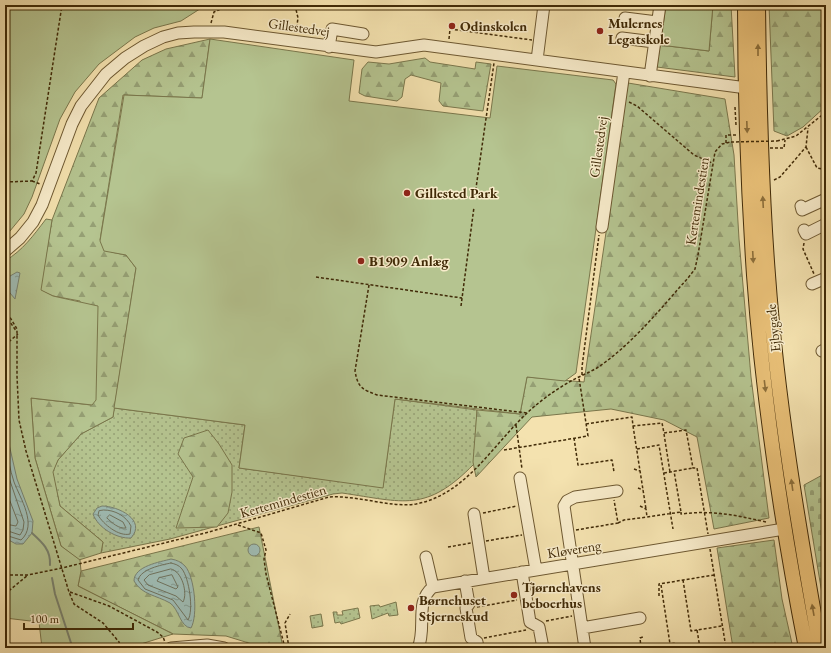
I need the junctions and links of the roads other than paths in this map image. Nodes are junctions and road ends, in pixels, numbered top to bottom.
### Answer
1 (544, 5) edge
2 (660, 5) edge
3 (745, 5) edge
4 (758, 5) edge
5 (625, 18) dead end
6 (657, 22) junction
7 (363, 34) dead end
8 (622, 38) dead end
9 (654, 42) junction
10 (329, 47) junction
11 (537, 60) junction
12 (624, 72) junction
13 (650, 76) junction
14 (752, 88) junction
15 (826, 199) edge
16 (801, 206) dead end
17 (826, 224) edge
18 (600, 231) road end
19 (805, 232) road end
20 (5, 251) edge
21 (520, 478) road end
22 (615, 491) road end
23 (474, 514) road end
24 (797, 523) junction
25 (784, 530) junction
26 (426, 557) dead end
27 (571, 564) junction
28 (536, 570) junction
29 (522, 572) junction
30 (484, 578) junction
31 (466, 581) junction
32 (809, 586) junction
33 (433, 587) junction
34 (640, 618) dead end
35 (582, 628) junction
36 (476, 644) edge
37 (171, 648) edge
38 (224, 648) edge
39 (418, 648) edge
40 (543, 648) edge
41 (585, 648) edge
42 (806, 648) edge
43 (820, 648) edge

1 - 11 street
2 - 6 street
3 - 14 main road, Ejbygade
14 -> 4 main road, Ejbygade
5 - 6 street
6 - 9 street
7 - 10 street
8 - 9 street
9 - 13 street
10 - 11 street, Gillestedvej
10 - 20 street, Gillestedvej
11 - 12 street, Gillestedvej
12 - 13 street, Gillestedvej
12 - 18 street, Gillestedvej
13 - 14 street, Gillestedvej
24 -> 14 main road, Ejbygade
14 -> 25 main road, Ejbygade
15 - 16 street
17 - 19 street
21 - 28 street
22 - 27 street
23 - 30 street
24 - 25 main road
24 - 32 main road, Ejbygade
25 - 27 street, Kløvereng
25 - 32 main road
25 - 42 main road, Ejbygade
26 - 33 street
27 - 28 street, Kløvereng
27 - 35 street
28 - 29 street, Kløvereng
29 - 30 street, Kløvereng
29 - 40 street
30 - 31 street, Kløvereng
31 - 33 street, Kløvereng
31 - 36 street
43 -> 32 main road, Ejbygade
33 - 39 street
34 - 35 street
35 - 41 street
37 - 38 street

